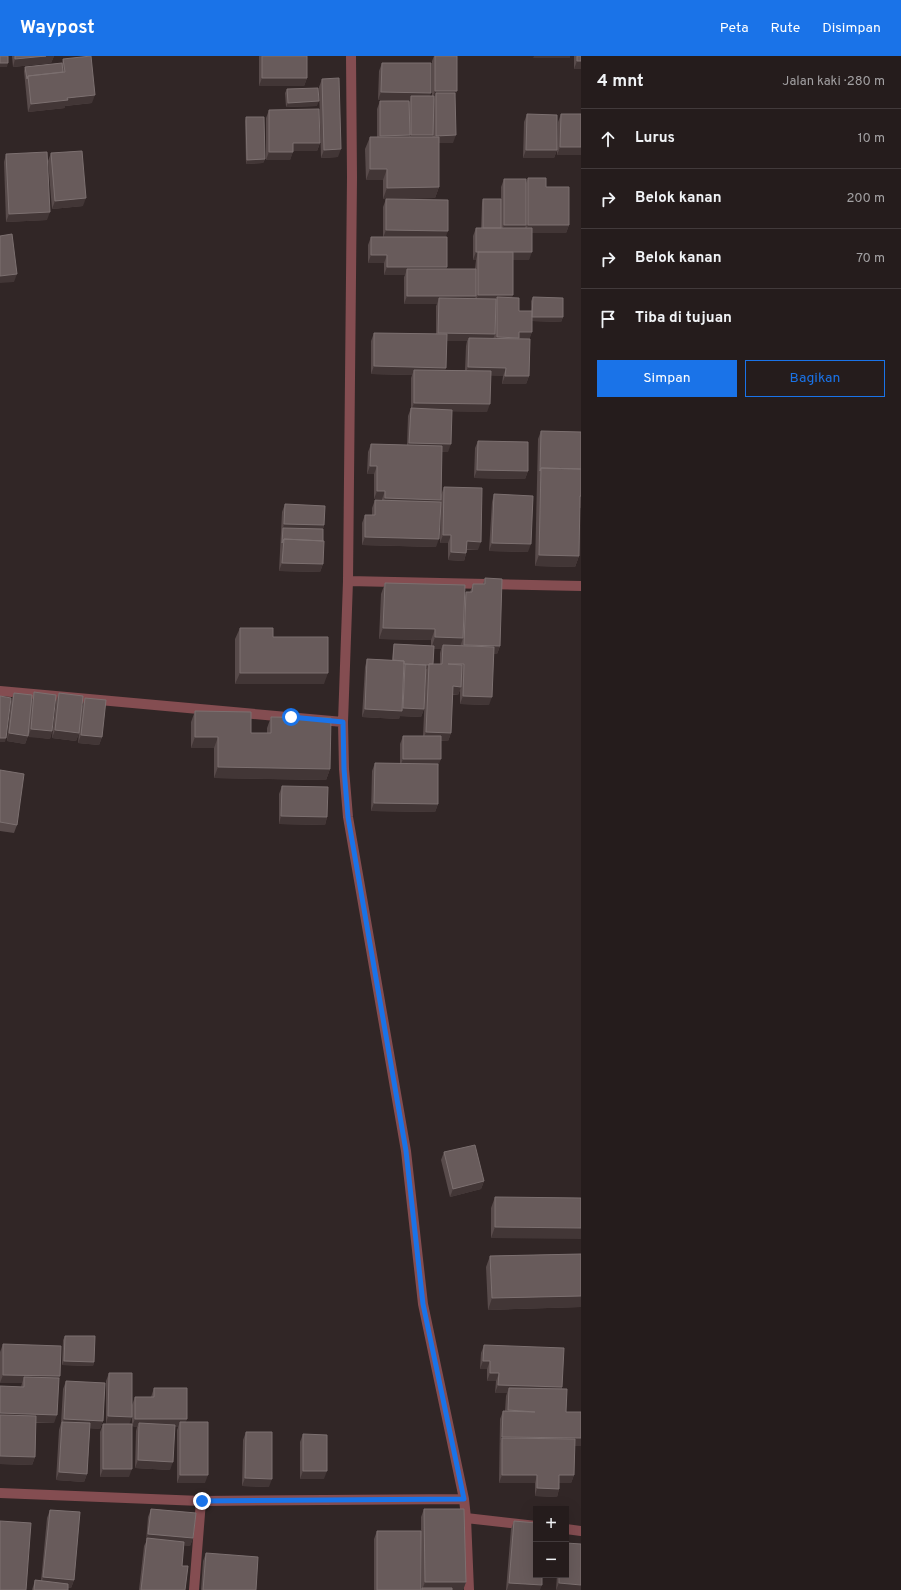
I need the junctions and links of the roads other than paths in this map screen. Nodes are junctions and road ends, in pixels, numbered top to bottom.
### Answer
1 (351, 56) edge
2 (348, 580) junction
3 (581, 586) edge
4 (0, 691) edge
5 (343, 722) junction
6 (0, 1493) edge
7 (464, 1499) junction
8 (202, 1501) junction
9 (466, 1518) junction
10 (533, 1526) edge
11 (569, 1529) edge
12 (581, 1531) edge
13 (194, 1590) edge
14 (469, 1590) edge

1 - 2 street
2 - 3 street
2 - 5 street
4 - 5 street
5 - 7 street
6 - 8 street
7 - 8 street
7 - 9 street
8 - 13 street
9 - 10 street
9 - 14 street
11 - 12 street

